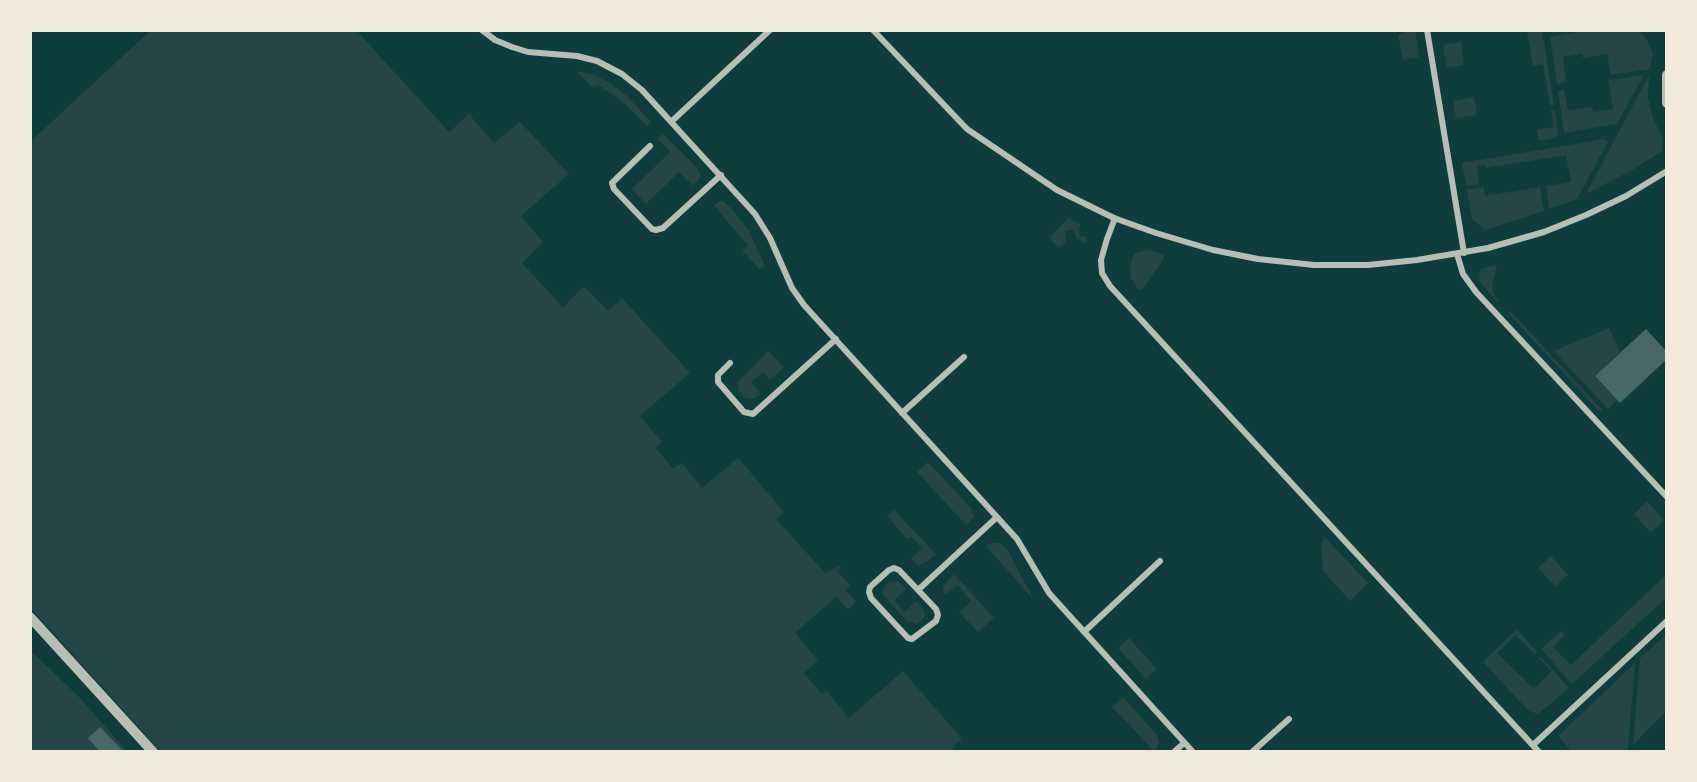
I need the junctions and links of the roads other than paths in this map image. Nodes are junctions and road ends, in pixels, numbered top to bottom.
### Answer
1 (482, 30) edge
2 (770, 30) edge
3 (873, 30) edge
4 (1427, 30) edge
5 (1667, 75) edge
6 (1667, 103) edge
7 (672, 121) junction
8 (650, 146) dead end
9 (1667, 171) edge
10 (721, 175) junction
11 (1115, 218) junction
12 (1460, 254) junction
13 (836, 339) junction
14 (964, 357) dead end
15 (730, 363) dead end
16 (902, 413) junction
17 (1667, 497) edge
18 (998, 517) junction
19 (1160, 561) dead end
20 (918, 590) junction
21 (30, 617) edge
22 (1667, 621) edge
23 (1084, 632) junction
24 (1289, 719) dead end
25 (1184, 743) junction
26 (1533, 745) junction
27 (153, 752) edge
28 (1174, 752) edge
29 (1192, 752) edge
30 (1252, 752) edge
31 (1539, 752) edge

1 - 7 street
2 - 7 street
3 - 11 street
4 - 12 street
5 - 6 street
7 - 10 street
8 - 10 street
9 - 12 street
10 - 13 street
11 - 12 street
11 - 26 street
12 - 17 street
13 - 15 street
13 - 16 street
14 - 16 street
16 - 18 street
18 - 20 street
18 - 23 street
19 - 23 street
20 - 20 street
21 - 27 street
22 - 26 street
23 - 25 street
24 - 30 street
25 - 28 street
25 - 29 street
26 - 31 street

